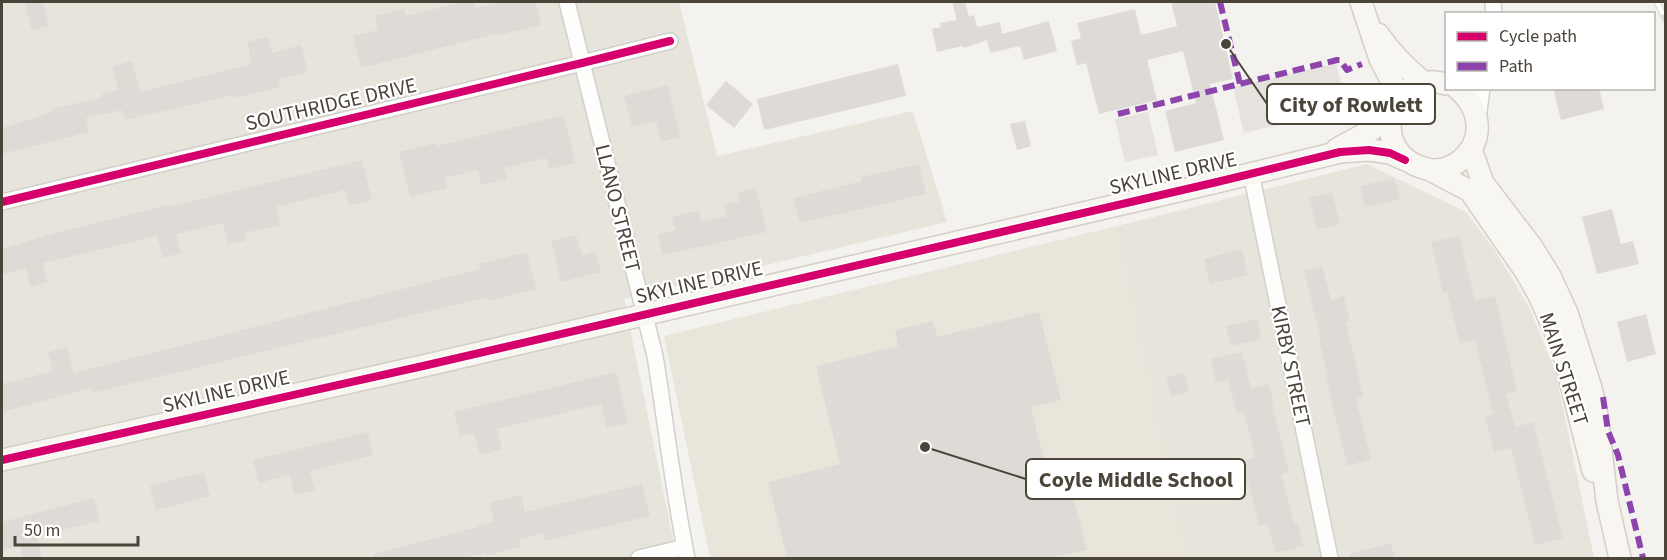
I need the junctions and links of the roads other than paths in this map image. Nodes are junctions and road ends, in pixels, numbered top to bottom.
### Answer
1 (567, 2) edge
2 (1364, 10) edge
3 (670, 40) dead end
4 (582, 63) junction
5 (1444, 84) edge
6 (1455, 90) edge
7 (1482, 90) edge
8 (1396, 105) junction
9 (1478, 122) junction
10 (1471, 149) junction
11 (1317, 157) junction
12 (1405, 160) junction
13 (1430, 170) junction
14 (1251, 173) junction
15 (2, 202) edge
16 (645, 313) junction
17 (2, 460) edge
18 (1607, 501) junction
19 (686, 553) edge
20 (639, 558) edge
21 (1330, 558) edge
22 (1620, 558) edge

1 - 4 street, LLANO STREET
2 - 5 street
2 - 8 street
3 - 4 street, SOUTHRIDGE DRIVE
4 - 15 street, SOUTHRIDGE DRIVE
4 - 16 street, LLANO STREET
5 - 8 street
6 - 9 street
7 - 9 street
8 - 11 street, SKYLINE DRIVE
8 - 12 street
9 - 10 street
10 - 13 street
10 - 18 street, MAIN STREET
11 - 12 street, SKYLINE DRIVE
11 - 14 street, SKYLINE DRIVE
12 - 13 street, MAIN STREET
13 - 18 street, MAIN STREET
14 - 16 street, SKYLINE DRIVE
14 - 21 street, KIRBY STREET
16 - 17 street, SKYLINE DRIVE
16 - 19 street, LLANO STREET
18 - 22 street, MAIN STREET
19 - 20 street

